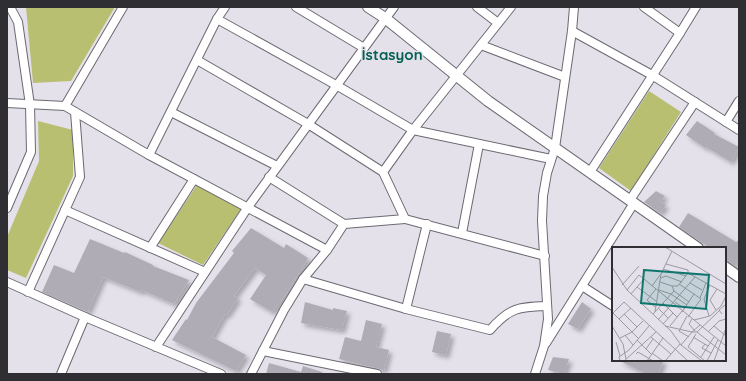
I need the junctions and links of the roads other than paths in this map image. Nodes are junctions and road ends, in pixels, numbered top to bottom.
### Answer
1 (10, 7) edge
2 (123, 7) edge
3 (224, 7) edge
4 (296, 7) edge
5 (368, 7) edge
6 (394, 7) edge
7 (477, 7) edge
8 (512, 7) edge
9 (574, 7) edge
10 (644, 7) edge
11 (696, 7) edge
12 (385, 18) junction
13 (217, 19) junction
14 (498, 23) junction
15 (572, 31) junction
16 (680, 33) junction
17 (481, 45) junction
18 (364, 48) junction
19 (197, 60) junction
20 (457, 75) junction
21 (652, 75) junction
22 (565, 77) junction
23 (336, 86) junction
24 (739, 101) edge
25 (695, 102) junction
26 (7, 103) edge
27 (30, 105) junction
28 (65, 106) junction
29 (75, 112) junction
30 (171, 112) junction
31 (726, 122) junction
32 (308, 124) junction
33 (413, 130) junction
34 (739, 130) edge
35 (479, 144) junction
36 (555, 148) junction
37 (149, 155) junction
38 (551, 159) junction
39 (277, 166) junction
40 (383, 172) junction
41 (590, 172) junction
42 (269, 177) junction
43 (194, 178) junction
44 (632, 202) junction
45 (248, 207) junction
46 (7, 208) edge
47 (65, 210) junction
48 (405, 219) junction
49 (344, 224) junction
50 (427, 224) junction
51 (462, 233) junction
52 (697, 247) edge
53 (150, 248) junction
54 (327, 250) junction
55 (545, 256) junction
56 (726, 268) edge
57 (205, 272) junction
58 (739, 277) edge
59 (302, 279) junction
60 (7, 282) edge
61 (582, 286) junction
62 (28, 292) junction
63 (612, 305) edge
64 (548, 306) junction
65 (406, 309) junction
66 (85, 317) junction
67 (544, 346) junction
68 (156, 347) junction
69 (263, 351) junction
70 (61, 374) edge
71 (221, 374) edge
72 (251, 374) edge
73 (377, 374) edge
74 (535, 374) edge

1 - 27 street
2 - 28 street
3 - 13 street
4 - 18 street
5 - 12 street
6 - 12 street
7 - 14 street
8 - 14 street
9 - 15 street
10 - 16 street
11 - 16 street
12 - 18 street
12 - 20 street
13 - 19 street
13 - 23 street
14 - 17 street
15 - 21 street
15 - 22 street
16 - 21 street
17 - 20 street
17 - 22 street
18 - 23 street
19 - 30 street
19 - 32 street
20 - 33 street
20 - 36 street
21 - 25 street
21 - 41 street
22 - 36 street
23 - 32 street
23 - 33 street
24 - 31 street
25 - 31 street
25 - 44 street
26 - 27 street
27 - 28 street
27 - 46 street
28 - 29 street
29 - 37 street
29 - 47 street
30 - 37 street
30 - 39 street
31 - 34 street
32 - 39 street
32 - 40 street
33 - 35 street
33 - 40 street
35 - 38 street
35 - 51 street
36 - 38 street
36 - 41 street
37 - 43 street
38 - 55 street
39 - 42 street
40 - 48 street
41 - 44 street
42 - 45 street
42 - 49 street
43 - 45 street
43 - 53 street
44 - 52 street
44 - 61 street
45 - 54 street
45 - 57 street
47 - 53 street
47 - 62 street
48 - 49 street
48 - 50 street
49 - 54 street
50 - 51 street
50 - 65 street
51 - 55 street
53 - 57 street
54 - 59 street
55 - 64 street
56 - 58 street
57 - 68 street
59 - 65 street
59 - 69 street
60 - 62 street
61 - 63 street
61 - 67 street
62 - 66 street
64 - 65 street
64 - 67 street
66 - 68 street
66 - 70 street
67 - 74 street
68 - 71 street
69 - 72 street
69 - 73 street

